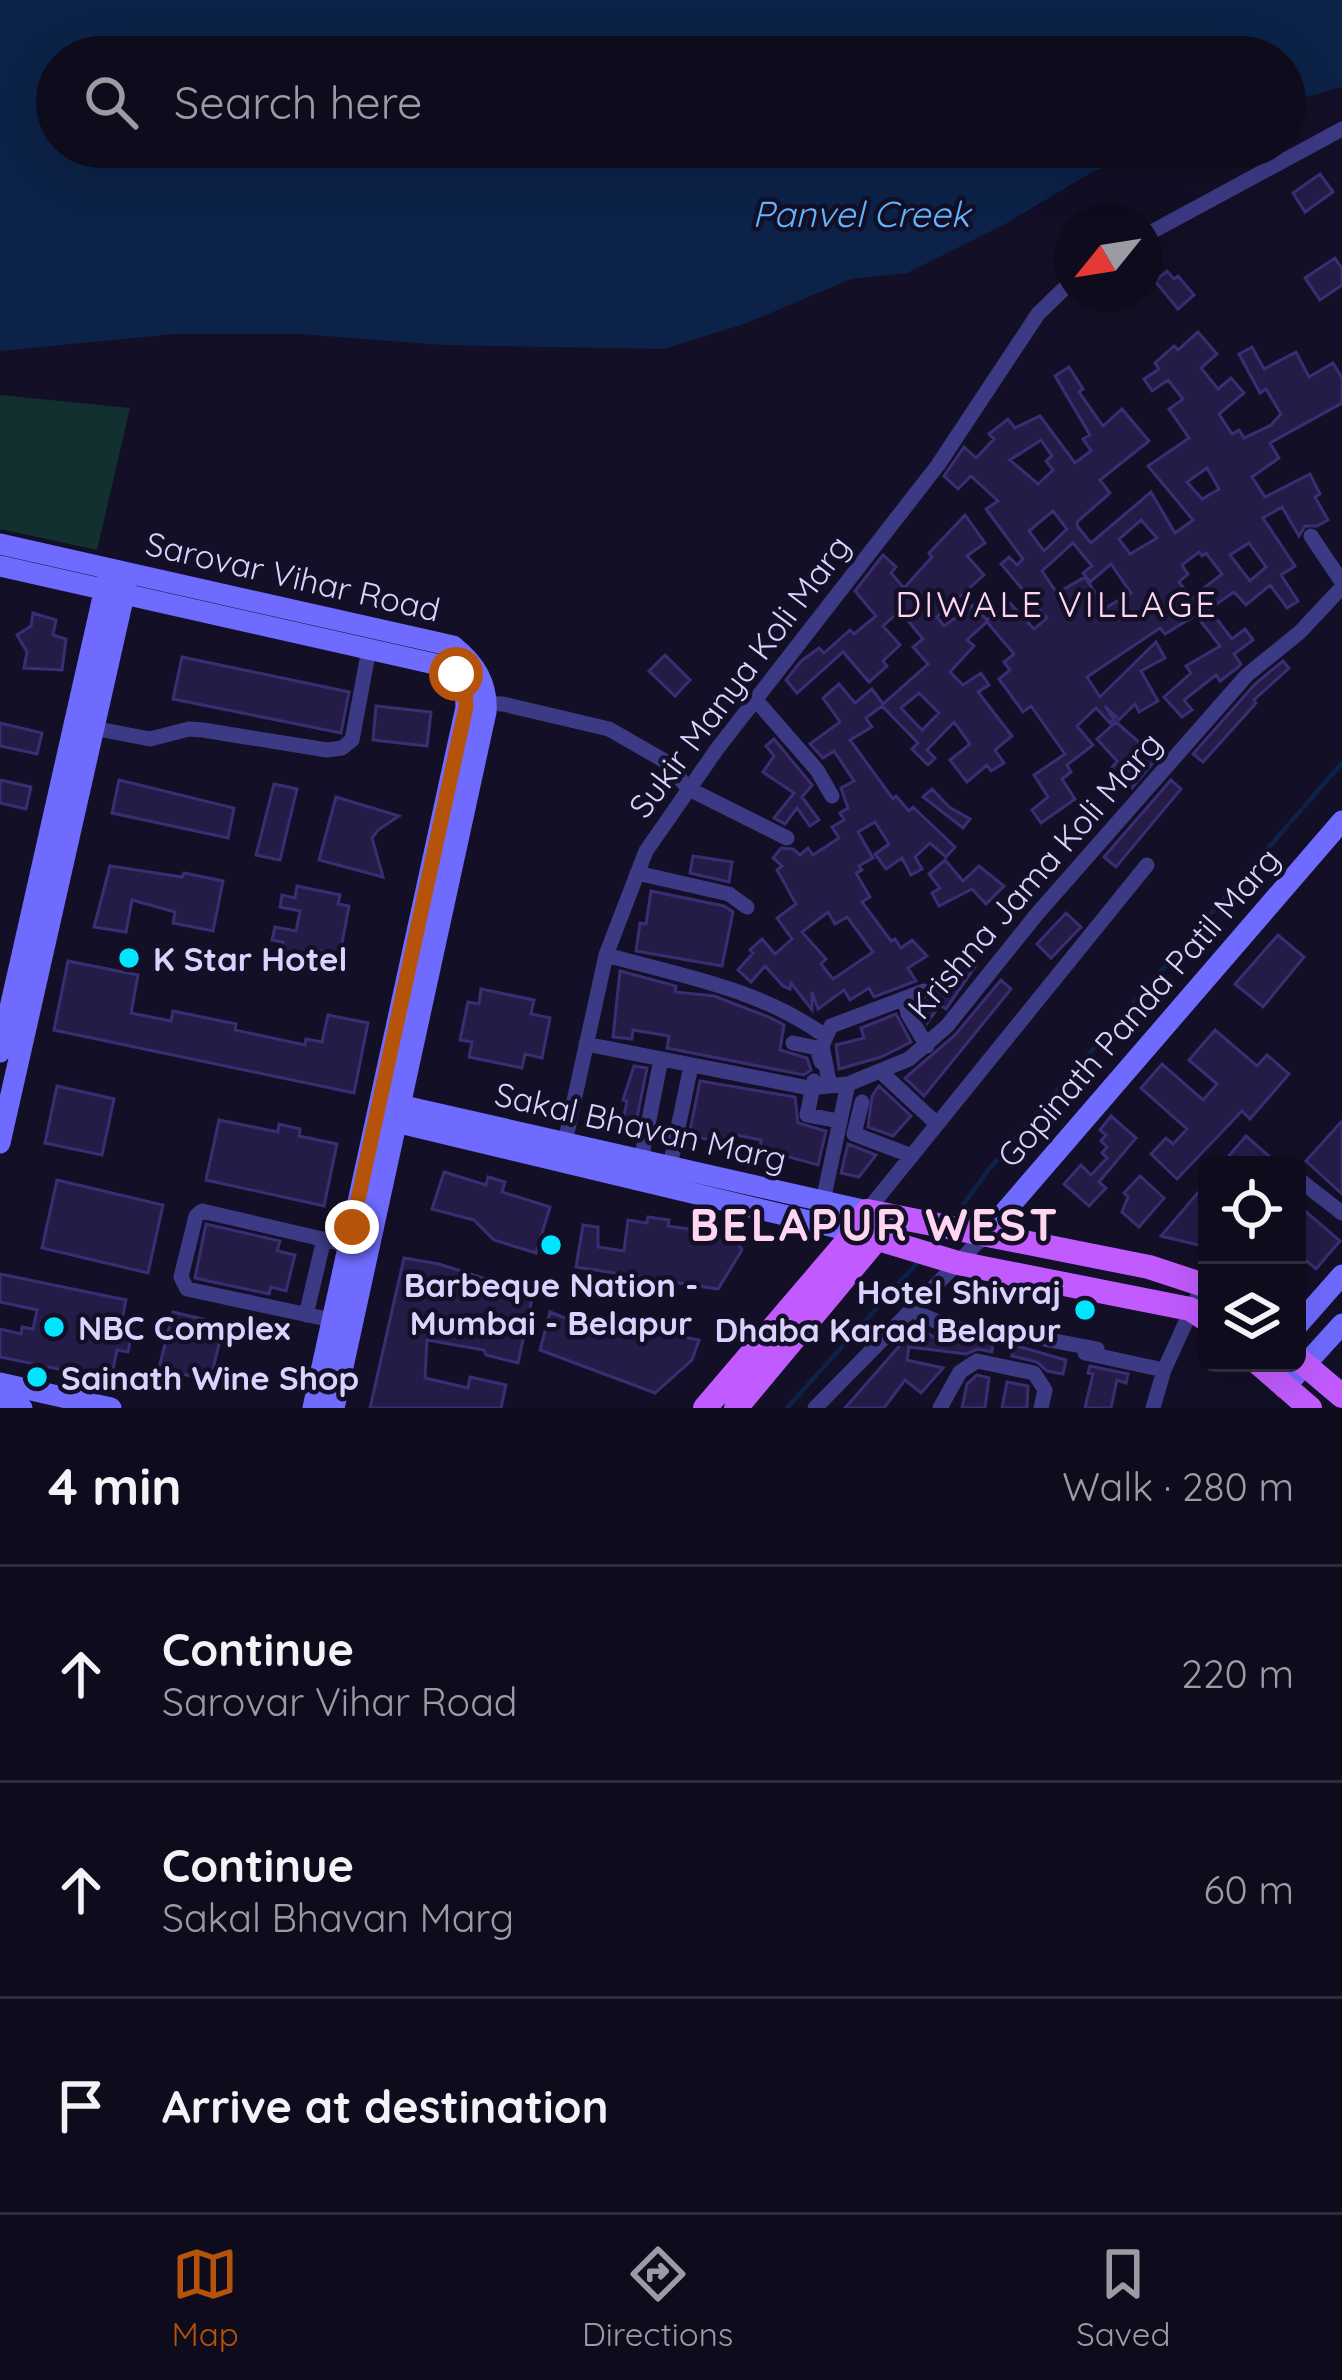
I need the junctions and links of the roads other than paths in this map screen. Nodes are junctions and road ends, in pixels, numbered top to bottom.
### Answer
1 (1342, 129) edge
2 (1306, 148) edge
3 (1270, 168) edge
4 (1162, 226) edge
5 (1054, 298) edge
6 (1311, 536) dead end
7 (0, 544) edge
8 (0, 566) edge
9 (116, 582) junction
10 (1339, 588) edge
11 (369, 649) junction
12 (755, 699) junction
13 (477, 703) junction
14 (94, 728) junction
15 (689, 789) junction
16 (832, 796) dead end
17 (1342, 820) edge
18 (787, 838) dead end
19 (1147, 865) dead end
20 (638, 874) junction
21 (747, 907) dead end
22 (606, 955) junction
23 (924, 991) dead end
24 (905, 1000) junction
25 (825, 1036) junction
26 (793, 1043) dead end
27 (586, 1044) junction
28 (927, 1046) junction
29 (0, 1052) edge
30 (662, 1059) junction
31 (689, 1065) junction
32 (883, 1080) junction
33 (848, 1084) junction
34 (822, 1087) junction
35 (388, 1111) junction
36 (841, 1114) junction
37 (937, 1124) junction
38 (0, 1143) edge
39 (563, 1151) junction
40 (912, 1156) junction
41 (641, 1160) junction
42 (668, 1166) junction
43 (1306, 1185) edge
44 (823, 1201) junction
45 (1342, 1213) edge
46 (874, 1224) junction
47 (984, 1236) junction
48 (324, 1239) junction
49 (348, 1245) junction
50 (958, 1263) junction
51 (1339, 1279) edge
52 (1198, 1280) edge
53 (1306, 1294) edge
54 (813, 1300) junction
55 (912, 1310) junction
56 (1198, 1314) edge
57 (306, 1315) junction
58 (1306, 1316) edge
59 (332, 1320) junction
60 (1342, 1324) edge
61 (1013, 1338) dead end
62 (1097, 1349) dead end
63 (1306, 1356) edge
64 (1306, 1365) edge
65 (1164, 1370) junction
66 (1269, 1372) edge
67 (1294, 1372) edge
68 (0, 1383) edge
69 (1284, 1388) junction
70 (1342, 1396) edge
71 (0, 1403) edge
72 (22, 1408) edge
73 (111, 1408) edge
74 (313, 1408) edge
75 (334, 1408) edge
76 (705, 1408) edge
77 (736, 1408) edge
78 (815, 1408) edge
79 (940, 1408) edge
80 (1041, 1408) edge
81 (1153, 1408) edge
82 (1310, 1408) edge

1 - 2 street
3 - 4 street
5 - 12 street, Sukir Manya Koli Marg
6 - 10 street
7 - 9 street, Sarovar Vihar Road
8 - 9 street, Sarovar Vihar Road
9 - 11 street, Sarovar Vihar Road
9 - 13 street, Sarovar Vihar Road
9 - 14 street
9 - 29 street
10 - 28 street, Krishna Jama Koli Marg
11 - 13 street, Sarovar Vihar Road
11 - 14 street
12 - 15 street, Sukir Manya Koli Marg
12 - 16 street
13 - 15 street
13 - 35 street
14 - 38 street
15 - 18 street
15 - 20 street, Sukir Manya Koli Marg
17 - 47 street, Gopinath Panda Patil Marg
19 - 37 street
20 - 21 street
20 - 22 street, Sukir Manya Koli Marg
22 - 25 street
22 - 27 street, Sukir Manya Koli Marg
23 - 24 street
24 - 25 street
24 - 28 street
25 - 34 street
26 - 34 street
27 - 30 street, Krishna Jama Koli Marg
27 - 39 street, Sukir Manya Koli Marg
28 - 32 street, Krishna Jama Koli Marg
30 - 31 street, Krishna Jama Koli Marg
30 - 41 street
31 - 34 street, Krishna Jama Koli Marg
31 - 42 street
32 - 33 street, Krishna Jama Koli Marg
32 - 37 street
33 - 34 street, Krishna Jama Koli Marg
33 - 36 street
34 - 36 street
35 - 39 street, Sakal Bhavan Marg
35 - 49 street
35 - 75 street
36 - 40 street
36 - 44 street
37 - 40 street
39 - 41 street, Sakal Bhavan Marg
39 - 46 street, Sakal Bhavan Marg
40 - 46 street
41 - 42 street, Sakal Bhavan Marg
42 - 44 street, Sakal Bhavan Marg
43 - 45 street
44 - 46 street, Sakal Bhavan Marg
46 - 47 main road
46 - 50 main road
46 - 54 main road
47 - 50 street
47 - 52 main road
48 - 49 street
48 - 57 street
48 - 57 street
49 - 59 street
50 - 55 street
50 - 56 main road
51 - 53 street
51 - 58 street
54 - 76 main road
54 - 77 main road
55 - 62 street
55 - 78 street
56 - 65 street
57 - 59 street
59 - 74 street
60 - 63 street
61 - 65 street
64 - 70 main road
65 - 81 street
66 - 69 main road
67 - 69 street
68 - 73 street
69 - 82 main road
71 - 72 street
79 - 80 street

